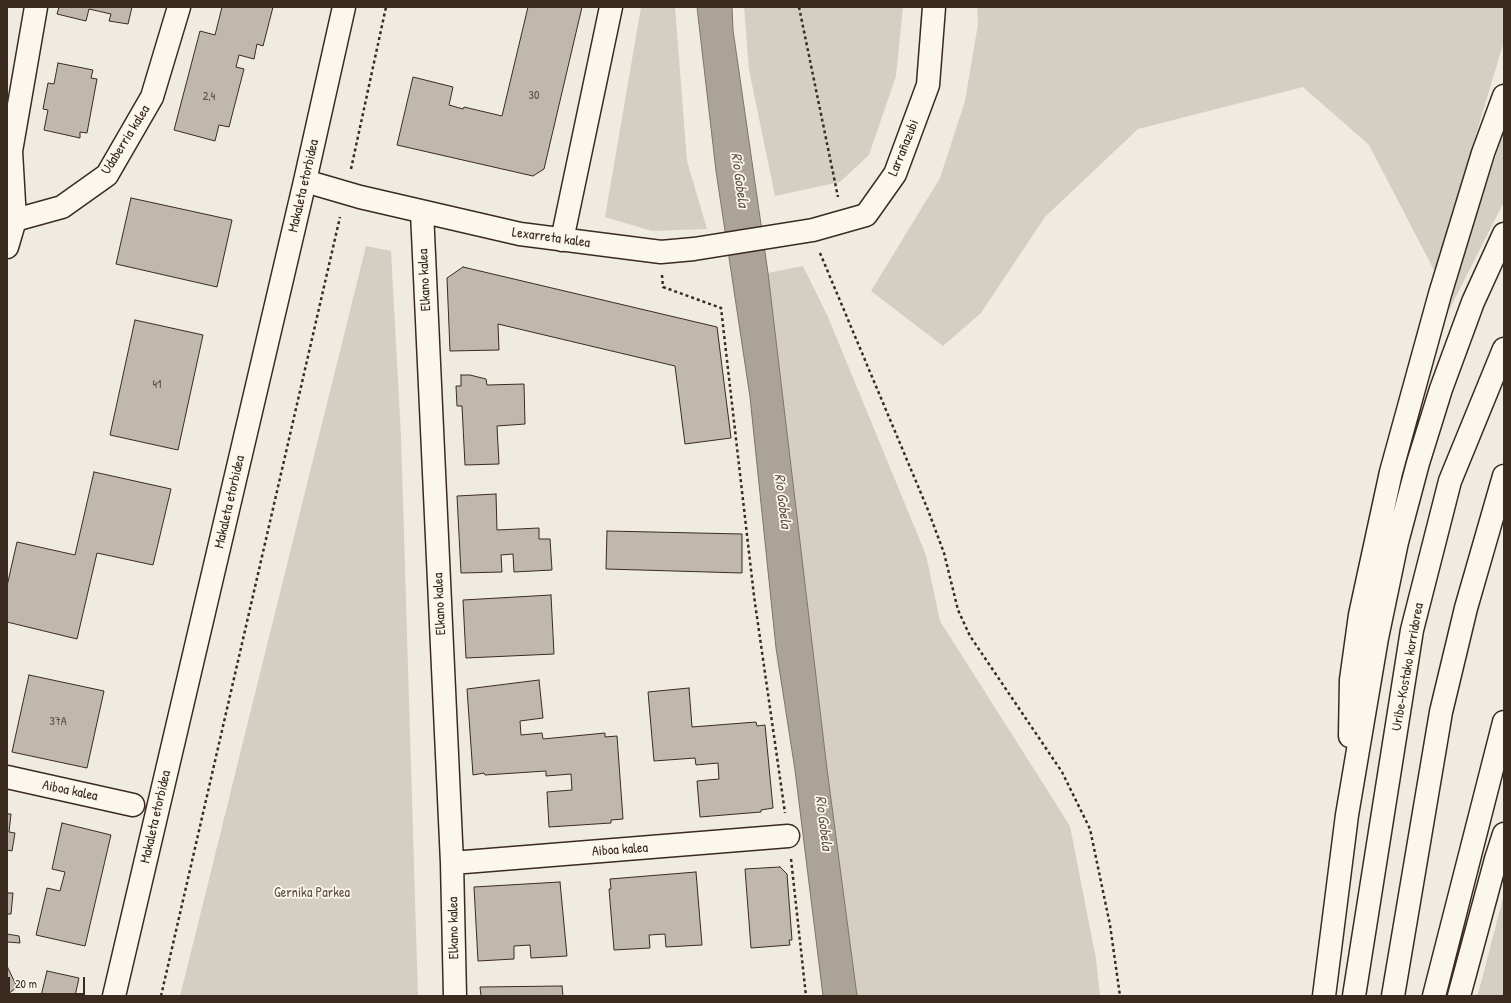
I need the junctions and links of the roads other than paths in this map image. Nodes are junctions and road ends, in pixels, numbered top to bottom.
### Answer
1 (36, 7) edge
2 (179, 7) edge
3 (344, 7) edge
4 (611, 7) edge
5 (934, 7) edge
6 (1504, 96) edge
7 (305, 181) junction
8 (422, 212) junction
9 (15, 220) junction
10 (1504, 234) edge
11 (562, 240) junction
12 (809, 240) joint
13 (7, 247) edge
14 (1504, 349) edge
15 (1504, 476) edge
16 (1504, 722) edge
17 (7, 777) edge
18 (133, 805) dead end
19 (1347, 815) junction
20 (1504, 834) edge
21 (788, 836) road end
22 (452, 863) junction
23 (114, 996) edge
24 (455, 996) edge
25 (1324, 996) edge
26 (1354, 996) edge
27 (1393, 996) edge
28 (1434, 996) edge
29 (1459, 996) edge

1 - 9 main road
2 - 9 main road, Udaberria kalea
3 - 7 main road, Makaleta etorbidea
4 - 11 main road
5 - 12 main road, Larrañazubi
6 - 19 main road
7 - 8 main road, Lexarreta kalea
7 - 23 main road, Makaleta etorbidea
8 - 11 main road, Lexarreta kalea
8 - 22 main road, Elkano kalea
9 - 13 main road
10 - 19 main road
11 - 12 main road, Lexarreta kalea
14 - 26 main road, Uribe-Kostako korridorea
15 - 27 main road
16 - 28 main road
17 - 18 main road, Aiboa kalea
19 - 25 main road
20 - 29 main road
21 - 22 main road, Aiboa kalea
22 - 24 main road, Elkano kalea

